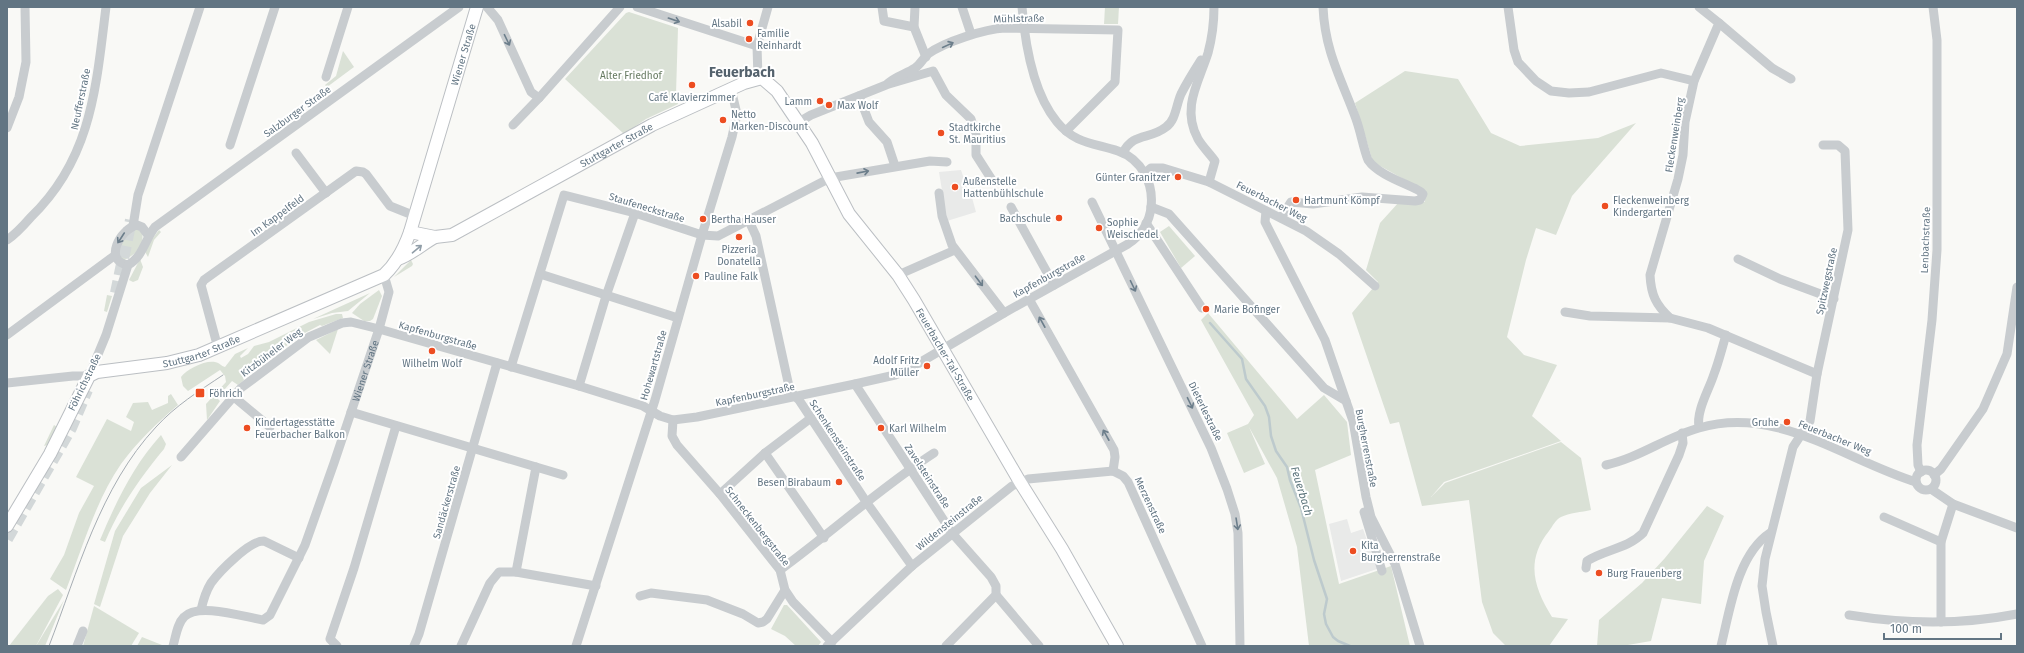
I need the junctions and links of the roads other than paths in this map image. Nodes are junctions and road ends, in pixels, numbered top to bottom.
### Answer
1 (25, 7) edge
2 (106, 7) edge
3 (200, 7) edge
4 (275, 7) edge
5 (348, 7) edge
6 (459, 7) edge
7 (477, 7) edge
8 (487, 7) edge
9 (620, 7) edge
10 (637, 7) edge
11 (768, 7) edge
12 (882, 7) edge
13 (915, 7) edge
14 (962, 7) edge
15 (1022, 7) edge
16 (1214, 7) edge
17 (1323, 7) edge
18 (1508, 7) edge
19 (1699, 7) edge
20 (1933, 7) edge
21 (1719, 23) junction
22 (914, 26) junction
23 (1024, 28) junction
24 (971, 34) junction
25 (757, 46) junction
26 (1208, 51) junction
27 (926, 57) junction
28 (326, 77) dead end
29 (758, 78) junction
30 (1791, 79) dead end
31 (1694, 81) junction
32 (886, 84) junction
33 (731, 89) junction
34 (860, 96) junction
35 (539, 98) junction
36 (799, 122) junction
37 (513, 125) dead end
38 (7, 128) edge
39 (1066, 132) junction
40 (230, 145) dead end
41 (1823, 146) dead end
42 (296, 153) dead end
43 (1123, 153) junction
44 (947, 162) dead end
45 (895, 166) junction
46 (1145, 172) junction
47 (830, 178) junction
48 (992, 180) dead end
49 (1209, 182) junction
50 (326, 193) junction
51 (939, 193) dead end
52 (1092, 202) dead end
53 (1010, 207) dead end
54 (1151, 207) junction
55 (1266, 211) junction
56 (635, 213) junction
57 (415, 216) junction
58 (1282, 218) junction
59 (749, 221) junction
60 (1146, 223) junction
61 (133, 226) junction
62 (410, 232) junction
63 (148, 235) junction
64 (702, 235) junction
65 (435, 237) junction
66 (7, 240) edge
67 (955, 250) junction
68 (1116, 251) junction
69 (114, 256) junction
70 (398, 259) junction
71 (1738, 259) dead end
72 (128, 265) junction
73 (540, 274) junction
74 (384, 275) junction
75 (898, 275) junction
76 (1054, 285) junction
77 (1375, 286) dead end
78 (2017, 287) edge
79 (606, 296) junction
80 (1029, 299) junction
81 (1834, 299) junction
82 (1202, 308) dead end
83 (1565, 312) dead end
84 (1004, 313) junction
85 (678, 318) junction
86 (1670, 318) junction
87 (378, 329) junction
88 (7, 335) edge
89 (1726, 335) junction
90 (218, 348) junction
91 (942, 350) junction
92 (497, 363) junction
93 (510, 367) junction
94 (1817, 374) junction
95 (88, 376) junction
96 (7, 383) edge
97 (855, 384) junction
98 (579, 386) junction
99 (796, 396) junction
100 (234, 397) junction
101 (1346, 401) junction
102 (651, 411) junction
103 (351, 412) junction
104 (811, 418) junction
105 (673, 420) junction
106 (396, 426) junction
107 (270, 427) dead end
108 (1699, 428) junction
109 (1682, 433) junction
110 (1801, 434) junction
111 (474, 447) junction
112 (934, 452) dead end
113 (765, 453) junction
114 (181, 457) dead end
115 (1606, 465) dead end
116 (536, 467) junction
117 (910, 468) junction
118 (1112, 471) junction
119 (1921, 472) junction
120 (563, 475) dead end
121 (1934, 475) junction
122 (1020, 482) junction
123 (1916, 482) junction
124 (1931, 489) junction
125 (720, 494) junction
126 (1366, 497) junction
127 (866, 504) junction
128 (1953, 504) junction
129 (1884, 517) dead end
130 (7, 526) edge
131 (2017, 528) edge
132 (952, 533) junction
133 (1770, 533) junction
134 (824, 538) junction
135 (1941, 542) junction
136 (299, 558) junction
137 (912, 566) junction
138 (1586, 568) dead end
139 (780, 570) junction
140 (1382, 571) dead end
141 (516, 572) junction
142 (596, 586) junction
143 (785, 590) junction
144 (996, 595) junction
145 (640, 596) dead end
146 (201, 610) junction
147 (2017, 614) edge
148 (1850, 615) dead end
149 (1941, 622) junction
150 (83, 631) dead end
151 (830, 644) edge
152 (77, 646) edge
153 (173, 646) edge
154 (337, 646) edge
155 (414, 646) edge
156 (461, 646) edge
157 (576, 646) edge
158 (946, 646) edge
159 (1039, 646) edge
160 (1117, 646) edge
161 (1202, 646) edge
162 (1240, 646) edge
163 (1420, 646) edge
164 (1721, 646) edge
165 (1774, 646) edge

1 - 38 street
2 - 66 street, Neufferstraße
3 - 61 street
4 - 40 street
5 - 28 street
6 - 63 street, Salzburger Straße
7 - 57 main road, Wiener Straße
8 -> 35 street
9 - 35 street
10 -> 25 street
11 - 25 street
12 - 22 street
13 - 22 street
14 - 24 street
15 - 23 street
16 - 26 street
17 - 58 street
18 - 31 street
19 - 21 street
20 - 119 street, Lenbachstraße
21 - 30 street
21 - 31 street, Fleckenweinberg
22 - 27 street
23 - 24 street, Mühlstraße
23 - 39 street
23 - 39 street, Mühlstraße
27 -> 24 street, Mühlstraße
25 - 29 street
26 - 43 street
26 - 49 street
27 - 32 street, Mühlstraße
29 - 33 main road, Stuttgarter Straße
29 - 36 main road, Feuerbacher-Tal-Straße
31 - 86 street, Fleckenweinberg
32 - 34 street, Mühlstraße
32 - 48 street
33 - 64 street, Hohewartstraße
33 - 65 main road, Stuttgarter Straße
34 - 36 street, Mühlstraße
34 - 45 street
35 - 37 street
36 - 47 main road, Feuerbacher-Tal-Straße
39 - 43 street
41 - 81 street, Spitzwegstraße
42 - 50 street
43 - 46 street
44 - 45 street, Staufeneckstraße
47 -> 45 street, Staufeneckstraße
46 - 49 street, Feuerbacher Weg
46 - 54 street, Kapfenburgstraße
47 - 59 street, Staufeneckstraße
47 - 75 main road, Feuerbacher-Tal-Straße
49 - 55 street, Feuerbacher Weg
50 - 57 street, Im Kappelfeld
50 - 90 street, Im Kappelfeld
51 - 67 street
52 - 68 street, Dieterlestraße
53 - 76 street
54 - 60 street, Kapfenburgstraße
54 - 101 street, Burgherrenstraße
55 - 58 street, Feuerbacher Weg
55 - 101 street
56 - 64 street, Staufeneckstraße
56 - 73 street, Staufeneckstraße
56 - 79 street
57 - 62 main road, Wiener Straße
58 - 77 street, Feuerbacher Weg
59 - 64 street, Staufeneckstraße
59 - 99 street, Schenkensteinstraße
60 - 68 street, Kapfenburgstraße
60 - 82 street
61 - 63 street
61 -> 69 street
62 - 65 main road, Stuttgarter Straße
62 - 70 main road, Wiener Straße
63 - 72 street, Föhrichstraße
64 - 85 street, Hohewartstraße
70 -> 65 main road
67 - 75 street
67 -> 84 street
68 - 76 street, Kapfenburgstraße
68 -> 162 street, Dieterlestraße
69 - 72 street
69 - 88 street
70 - 74 main road, Wiener Straße
71 - 81 street
72 - 95 street, Föhrichstraße
73 - 79 street
73 - 93 street
74 - 87 street, Wiener Straße
74 - 90 main road, Stuttgarter Straße
75 - 91 main road, Feuerbacher-Tal-Straße
76 - 80 street, Kapfenburgstraße
78 - 121 street
79 - 85 street
79 - 98 street
80 - 84 street, Kapfenburgstraße
118 -> 80 street
81 - 94 street, Spitzwegstraße
83 - 86 street
84 - 91 street, Kapfenburgstraße
85 - 102 street, Hohewartstraße
86 - 89 street
87 - 92 street, Kapfenburgstraße
87 - 100 street, Kitzbüheler Weg
87 - 103 street, Wiener Straße
89 - 94 street
89 - 108 street
90 - 95 main road, Stuttgarter Straße
91 - 97 street, Kapfenburgstraße
91 - 122 main road, Feuerbacher-Tal-Straße
92 - 93 street, Kapfenburgstraße
92 - 111 street, Sandäckerstraße
93 - 98 street, Kapfenburgstraße
94 - 110 street, Spitzwegstraße
95 - 96 street, Stuttgarter Straße
95 - 130 main road, Föhrichstraße
97 - 99 street, Kapfenburgstraße
97 - 117 street, Zavelsteinstraße
98 - 102 street, Kapfenburgstraße
99 - 104 street, Schenkensteinstraße
99 - 105 street, Kapfenburgstraße
100 - 107 street
100 - 114 street, Kitzbüheler Weg
101 - 126 street, Burgherrenstraße
102 - 105 street, Kapfenburgstraße
102 - 142 street, Hohewartstraße
103 - 106 street
103 - 136 street, Wiener Straße
104 - 113 street
104 - 127 street, Schenkensteinstraße
105 - 125 street, Schneckenbergstraße
106 - 111 street
106 - 154 street
108 - 109 street, Feuerbacher Weg
108 - 110 street, Feuerbacher Weg
109 - 115 street, Feuerbacher Weg
109 - 138 street
110 - 123 street, Feuerbacher Weg
110 - 133 street, Spitzwegstraße
111 - 116 street
111 - 155 street, Sandäckerstraße
112 - 117 street
113 - 125 street
113 - 134 street
116 - 120 street
116 - 141 street
117 - 127 street
117 - 132 street, Zavelsteinstraße
118 - 122 street, Wildensteinstraße
118 - 161 street, Merzenstraße
119 - 121 street
119 - 123 street
121 - 124 street
122 - 132 street, Wildensteinstraße
122 - 160 main road, Feuerbacher-Tal-Straße
123 - 124 street, Feuerbacher Weg
124 - 128 street, Feuerbacher Weg
125 - 139 street, Schneckenbergstraße
126 - 140 street
126 - 163 street, Burgherrenstraße
127 - 134 street
127 - 137 street, Schenkensteinstraße
128 - 131 street, Feuerbacher Weg
128 - 135 street
129 - 135 street
132 - 137 street, Wildensteinstraße
132 - 144 street, Zavelsteinstraße
133 - 164 street
133 - 165 street, Spitzwegstraße
134 - 139 street
135 - 149 street
136 - 146 street, Wiener Straße
136 - 146 street
137 - 151 street, Wildensteinstraße
139 - 143 street, Schneckenbergstraße
141 - 142 street
141 - 156 street
142 - 157 street, Hohewartstraße
143 - 145 street
143 - 151 street, Schneckenbergstraße
144 - 158 street
144 - 159 street, Zavelsteinstraße
146 - 153 street
147 - 149 street
148 - 149 street
150 - 152 street

